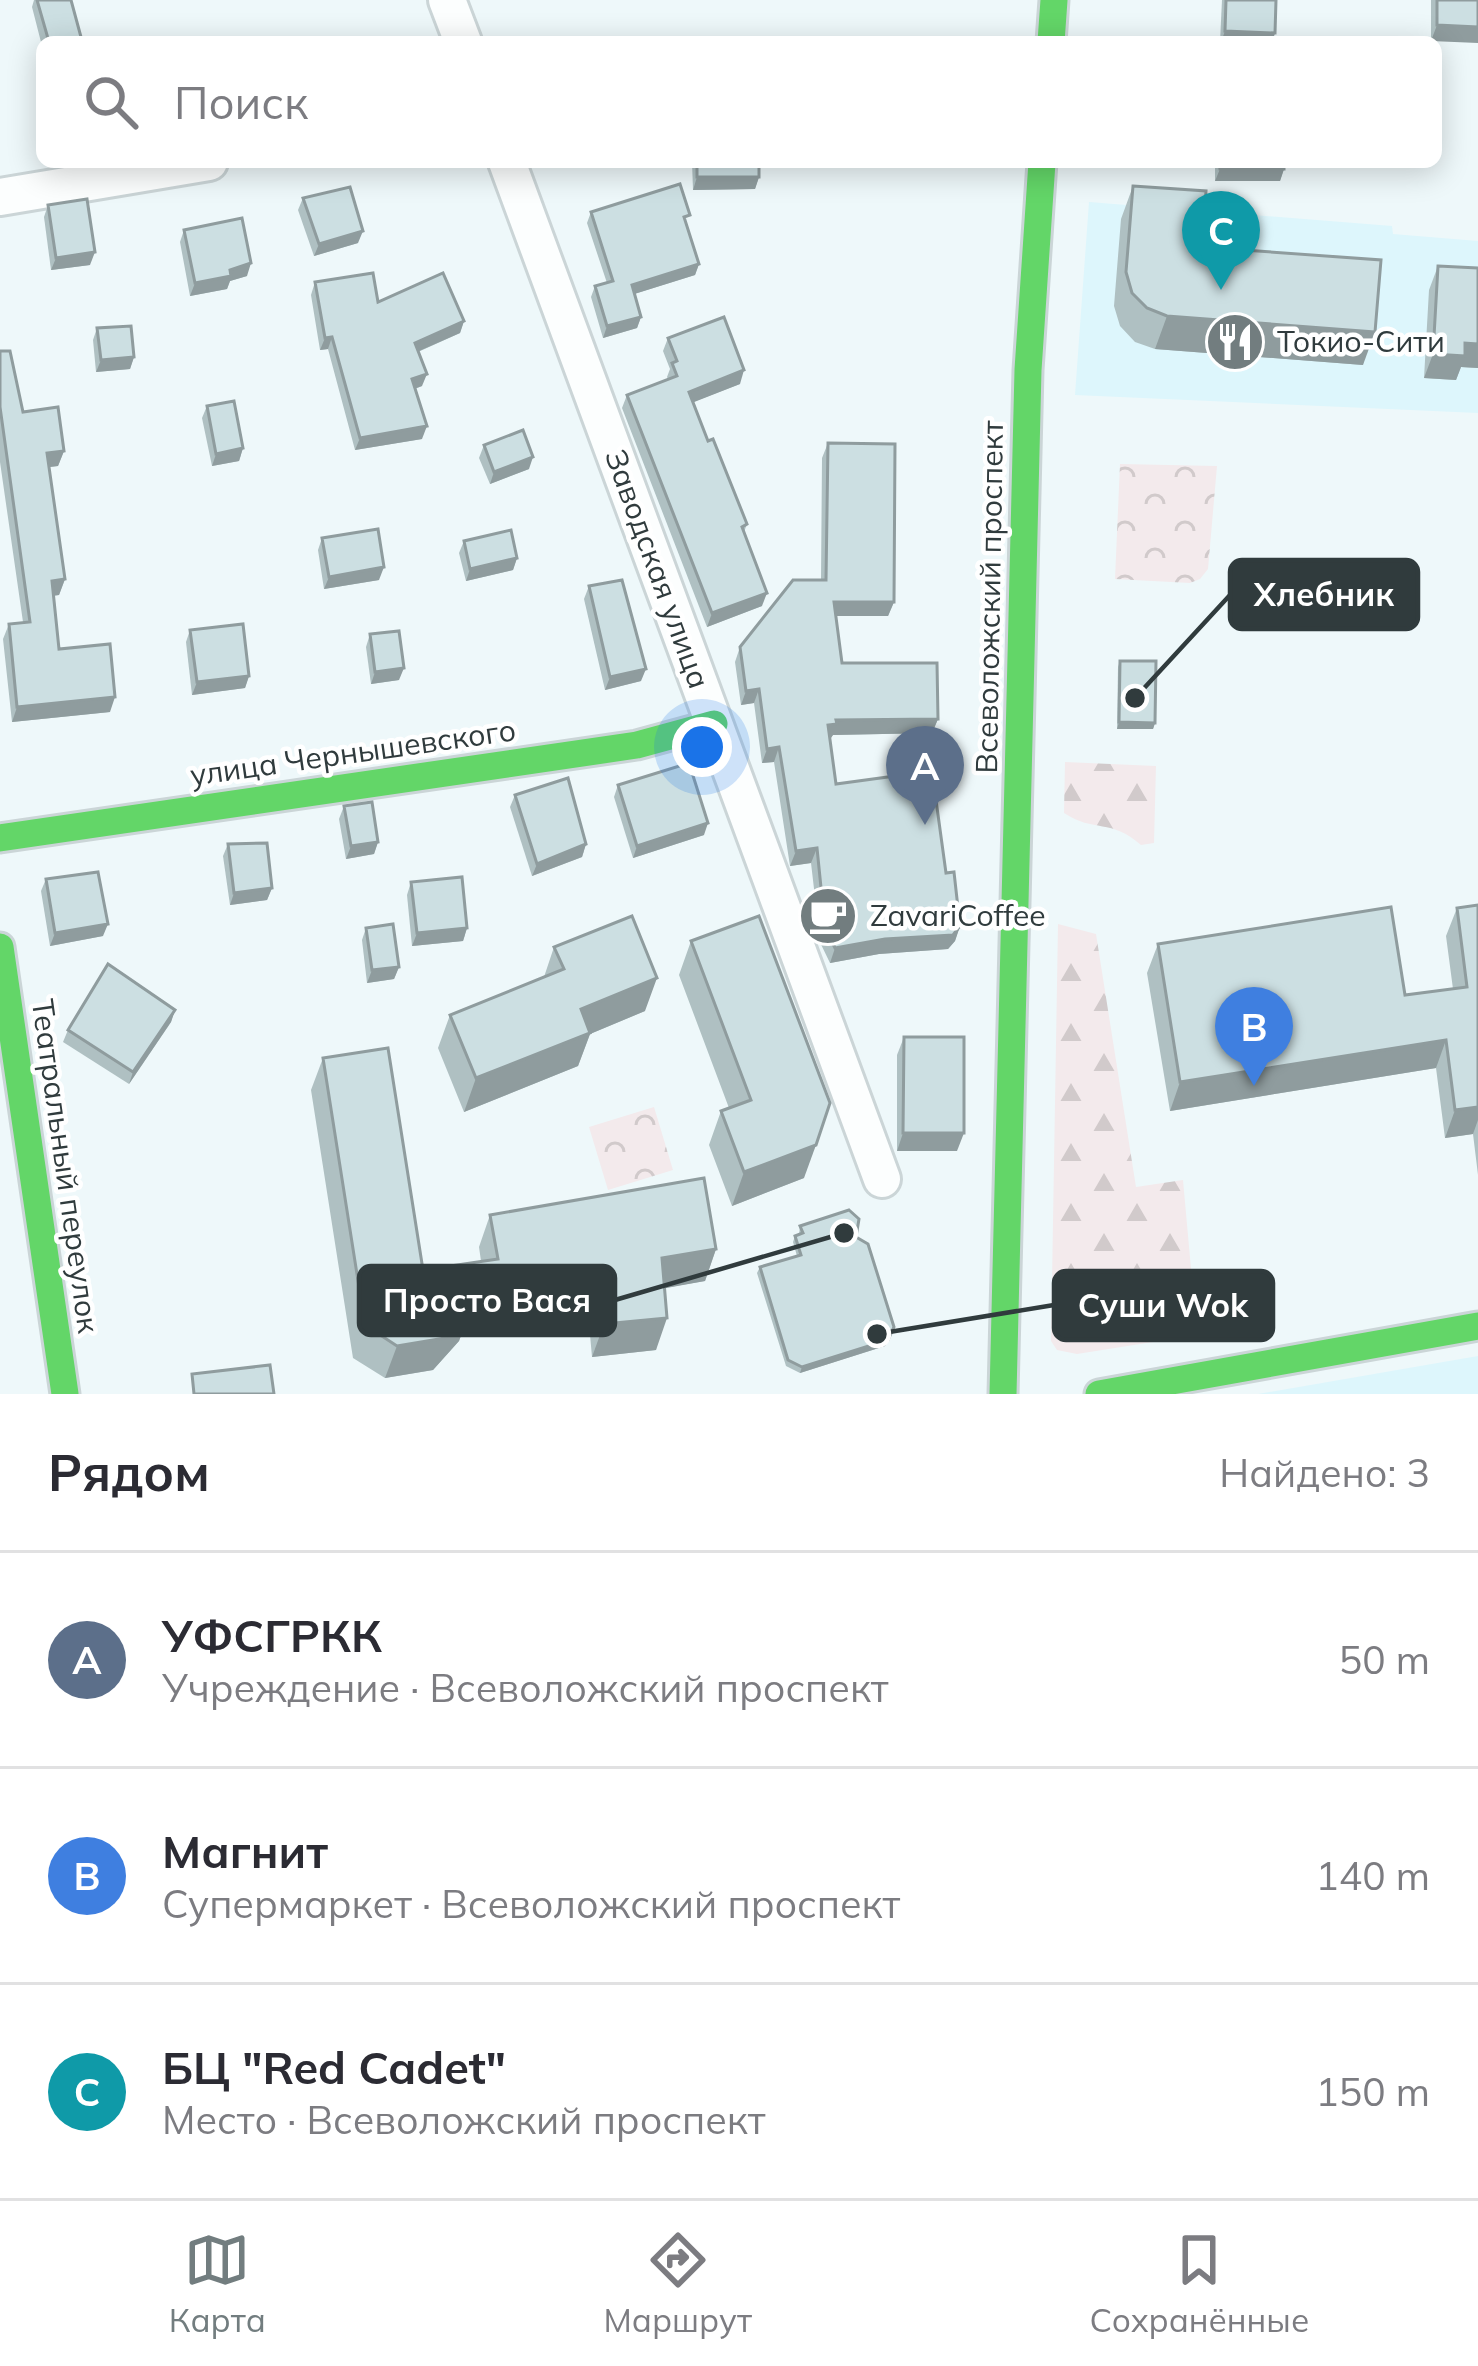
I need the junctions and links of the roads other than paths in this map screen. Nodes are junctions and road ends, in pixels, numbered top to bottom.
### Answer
1 (447, 0) edge
2 (1054, 0) edge
3 (461, 36) edge
4 (1051, 36) edge
5 (173, 168) edge
6 (509, 168) edge
7 (1042, 168) edge
8 (0, 197) edge
9 (714, 724) junction
10 (0, 838) edge
11 (0, 947) edge
12 (882, 1179) dead end
13 (1478, 1326) edge
14 (65, 1394) edge
15 (1004, 1394) edge
16 (1099, 1394) edge

1 - 3 street
2 - 4 street
5 - 8 street
6 - 9 street, Заводская улица
7 - 15 street, Всеволожский проспект
9 - 10 street, улица Чернышевского
9 - 12 street, Заводская улица
11 - 14 street, Театральный переулок
13 - 16 street

